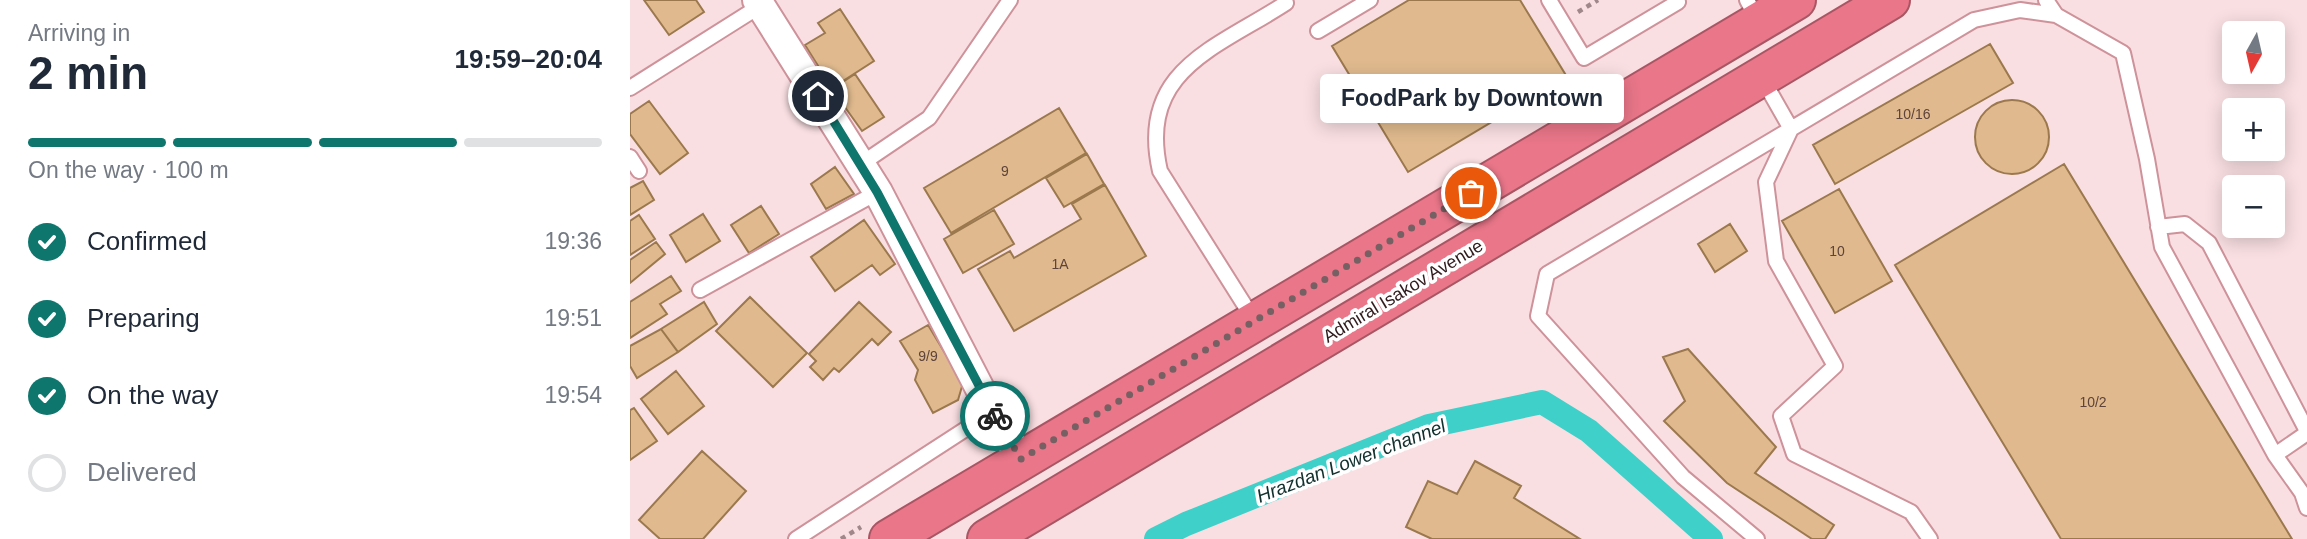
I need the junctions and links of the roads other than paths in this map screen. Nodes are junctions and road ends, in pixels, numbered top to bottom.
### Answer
1 (1010, 0) edge
2 (1370, 0) edge
3 (1549, 0) edge
4 (1796, 0) edge
5 (1891, 0) edge
6 (2046, 0) edge
7 (1678, 2) dead end
8 (759, 3) edge
9 (1286, 3) dead end
10 (1753, 11) edge
11 (2056, 15) junction
12 (1318, 32) dead end
13 (1761, 77) junction
14 (630, 88) edge
15 (1791, 129) junction
16 (630, 157) edge
17 (861, 164) junction
18 (639, 171) dead end
19 (877, 192) junction
20 (2158, 227) junction
21 (700, 290) dead end
22 (1255, 321) junction
23 (992, 412) junction
24 (2307, 432) edge
25 (2275, 455) junction
26 (1021, 459) junction
27 (2305, 492) edge
28 (2307, 509) edge
29 (796, 539) edge
30 (889, 539) edge
31 (987, 539) edge
32 (1757, 539) edge
33 (1930, 539) edge

1 - 17 lane
2 - 12 lane
3 - 7 lane
4 - 10 highway
5 - 13 highway, Admiral Isakov Avenue
6 - 11 lane
8 - 14 lane
8 - 17 street
9 - 22 lane
10 - 22 highway
11 - 15 lane
11 - 20 lane
13 - 15 lane
13 - 31 highway, Admiral Isakov Avenue
15 - 32 lane
15 - 33 lane
16 - 18 lane
17 - 19 street
19 - 21 lane
19 - 23 street
20 - 24 lane
20 - 25 lane
22 - 26 highway
23 - 26 street
23 - 29 lane
24 - 25 lane
25 - 27 lane
26 - 30 highway
27 - 28 lane

